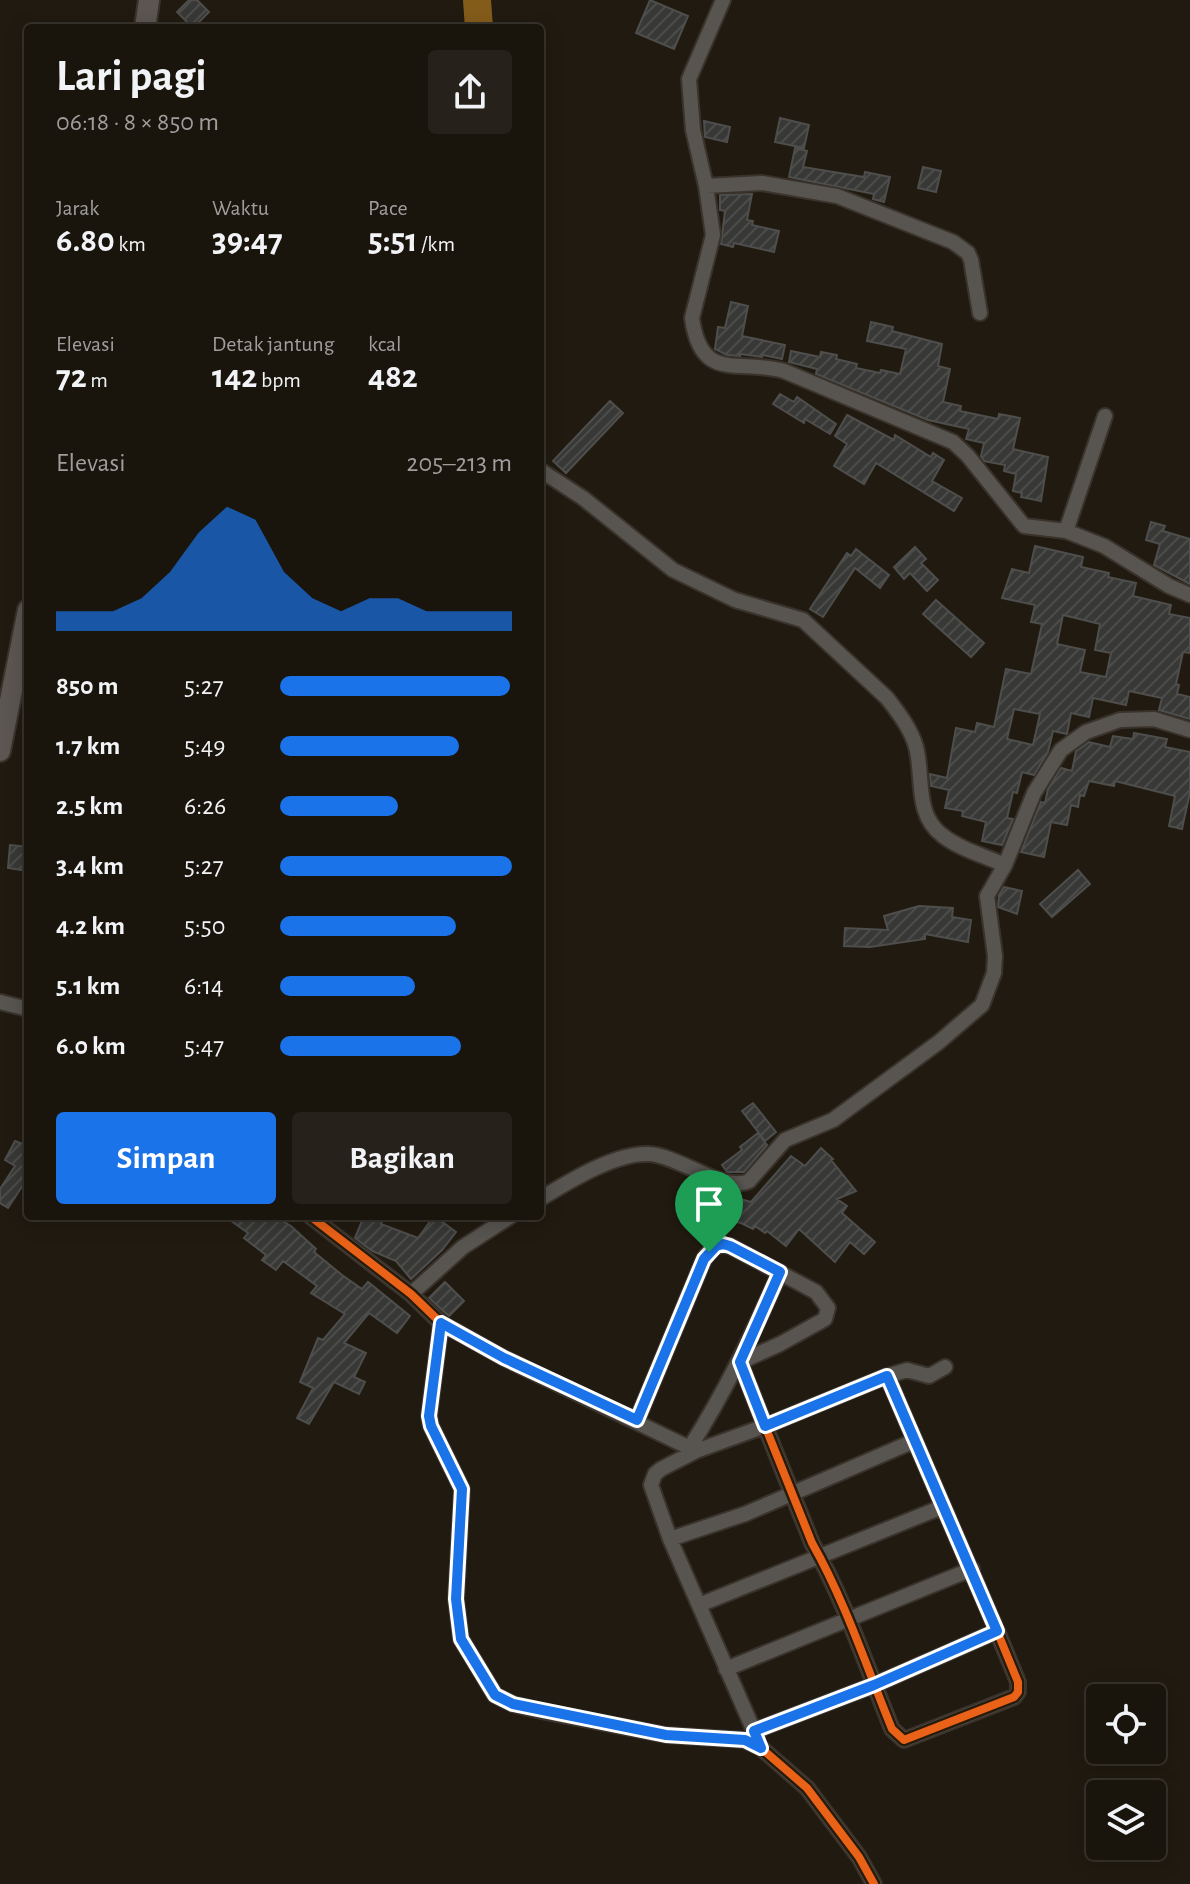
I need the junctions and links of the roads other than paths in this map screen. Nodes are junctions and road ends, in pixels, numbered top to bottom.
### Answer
1 (149, 0) edge
2 (723, 0) edge
3 (146, 24) edge
4 (706, 186) junction
5 (980, 313) dead end
6 (1105, 416) dead end
7 (544, 473) edge
8 (1066, 531) junction
9 (1190, 595) edge
10 (24, 630) edge
11 (1190, 730) edge
12 (0, 751) edge
13 (1005, 865) junction
14 (0, 1002) edge
15 (24, 1008) edge
16 (544, 1197) edge
17 (315, 1220) edge
18 (505, 1220) edge
19 (780, 1272) junction
20 (411, 1294) junction
21 (441, 1323) junction
22 (740, 1362) junction
23 (945, 1367) dead end
24 (887, 1376) junction
25 (637, 1420) junction
26 (765, 1426) junction
27 (914, 1441) junction
28 (693, 1449) junction
29 (793, 1493) junction
30 (942, 1507) junction
31 (670, 1539) junction
32 (819, 1557) junction
33 (972, 1569) junction
34 (699, 1605) junction
35 (847, 1621) junction
36 (997, 1631) junction
37 (726, 1669) junction
38 (874, 1685) junction
39 (754, 1731) junction
40 (761, 1748) junction
41 (874, 1884) edge

1 - 3 street
2 - 4 street
4 - 5 street
4 - 8 street
6 - 8 street
7 - 13 street
8 - 9 street
10 - 12 street
11 - 13 street
13 - 16 street
14 - 15 street
17 - 20 street
18 - 20 street
19 - 22 street
19 - 22 street
19 - 25 street
20 - 21 street
21 - 25 street
21 - 40 street
22 - 26 street
22 - 28 street
23 - 24 street
24 - 26 street
24 - 27 street
25 - 28 street
26 - 28 street
26 - 29 street
27 - 29 street
27 - 30 street
28 - 31 street
29 - 31 street
29 - 32 street
30 - 32 street
30 - 33 street
31 - 34 street
32 - 34 street
32 - 35 street
33 - 35 street
33 - 36 street
34 - 37 street
35 - 37 street
35 - 38 street
36 - 38 street
36 - 38 street
37 - 39 street
38 - 39 street
39 - 40 street
40 - 41 street

